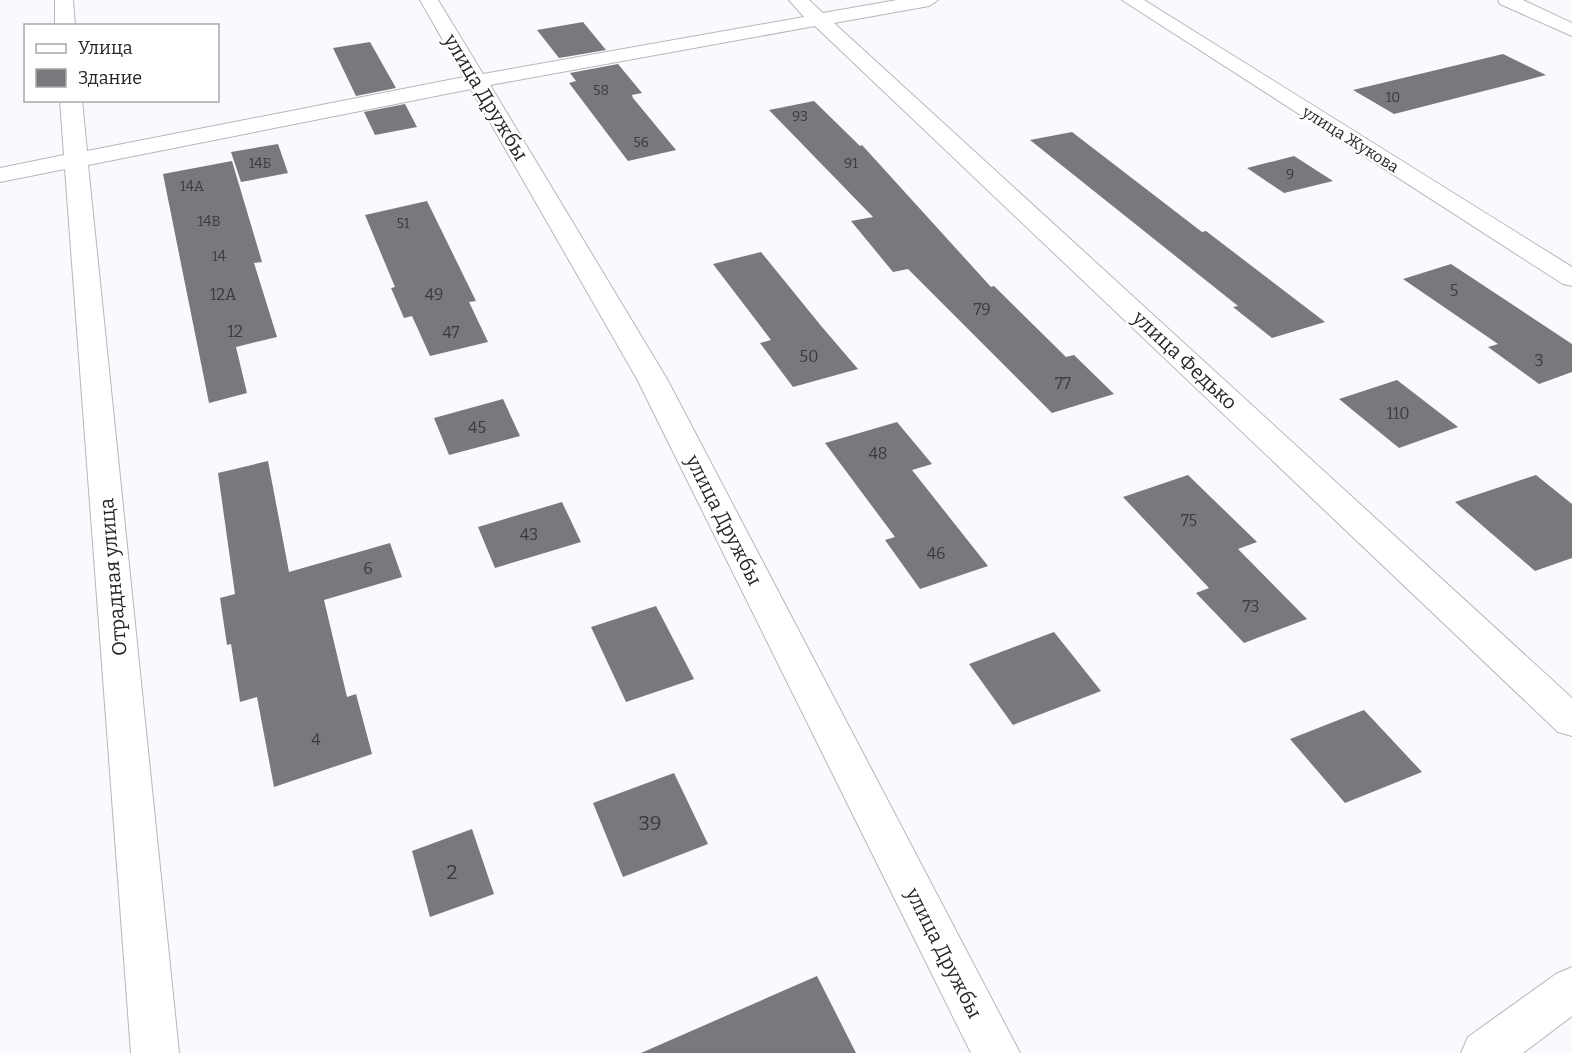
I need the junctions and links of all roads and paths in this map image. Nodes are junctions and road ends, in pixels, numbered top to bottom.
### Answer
1 (64, 0) edge
2 (429, 0) edge
3 (798, 0) edge
4 (929, 0) edge
5 (1131, 0) edge
6 (1507, 0) edge
7 (819, 20) junction
8 (66, 24) edge
9 (1572, 30) edge
10 (478, 81) junction
11 (71, 102) edge
12 (76, 161) junction
13 (0, 175) edge
14 (1572, 278) edge
15 (1572, 721) edge
16 (1572, 989) edge
17 (155, 1053) edge
18 (996, 1053) edge
19 (1485, 1053) edge

1 - 8 street
2 - 10 street, улица Дружбы
3 - 7 street, улица Федько
4 - 7 street
5 - 14 street, улица Жукова
6 - 9 street
7 - 10 street
7 - 15 street, улица Федько
10 - 12 street
10 - 18 street, улица Дружбы
11 - 12 street, Отрадная улица
12 - 13 street
12 - 17 street, Отрадная улица
16 - 19 street

